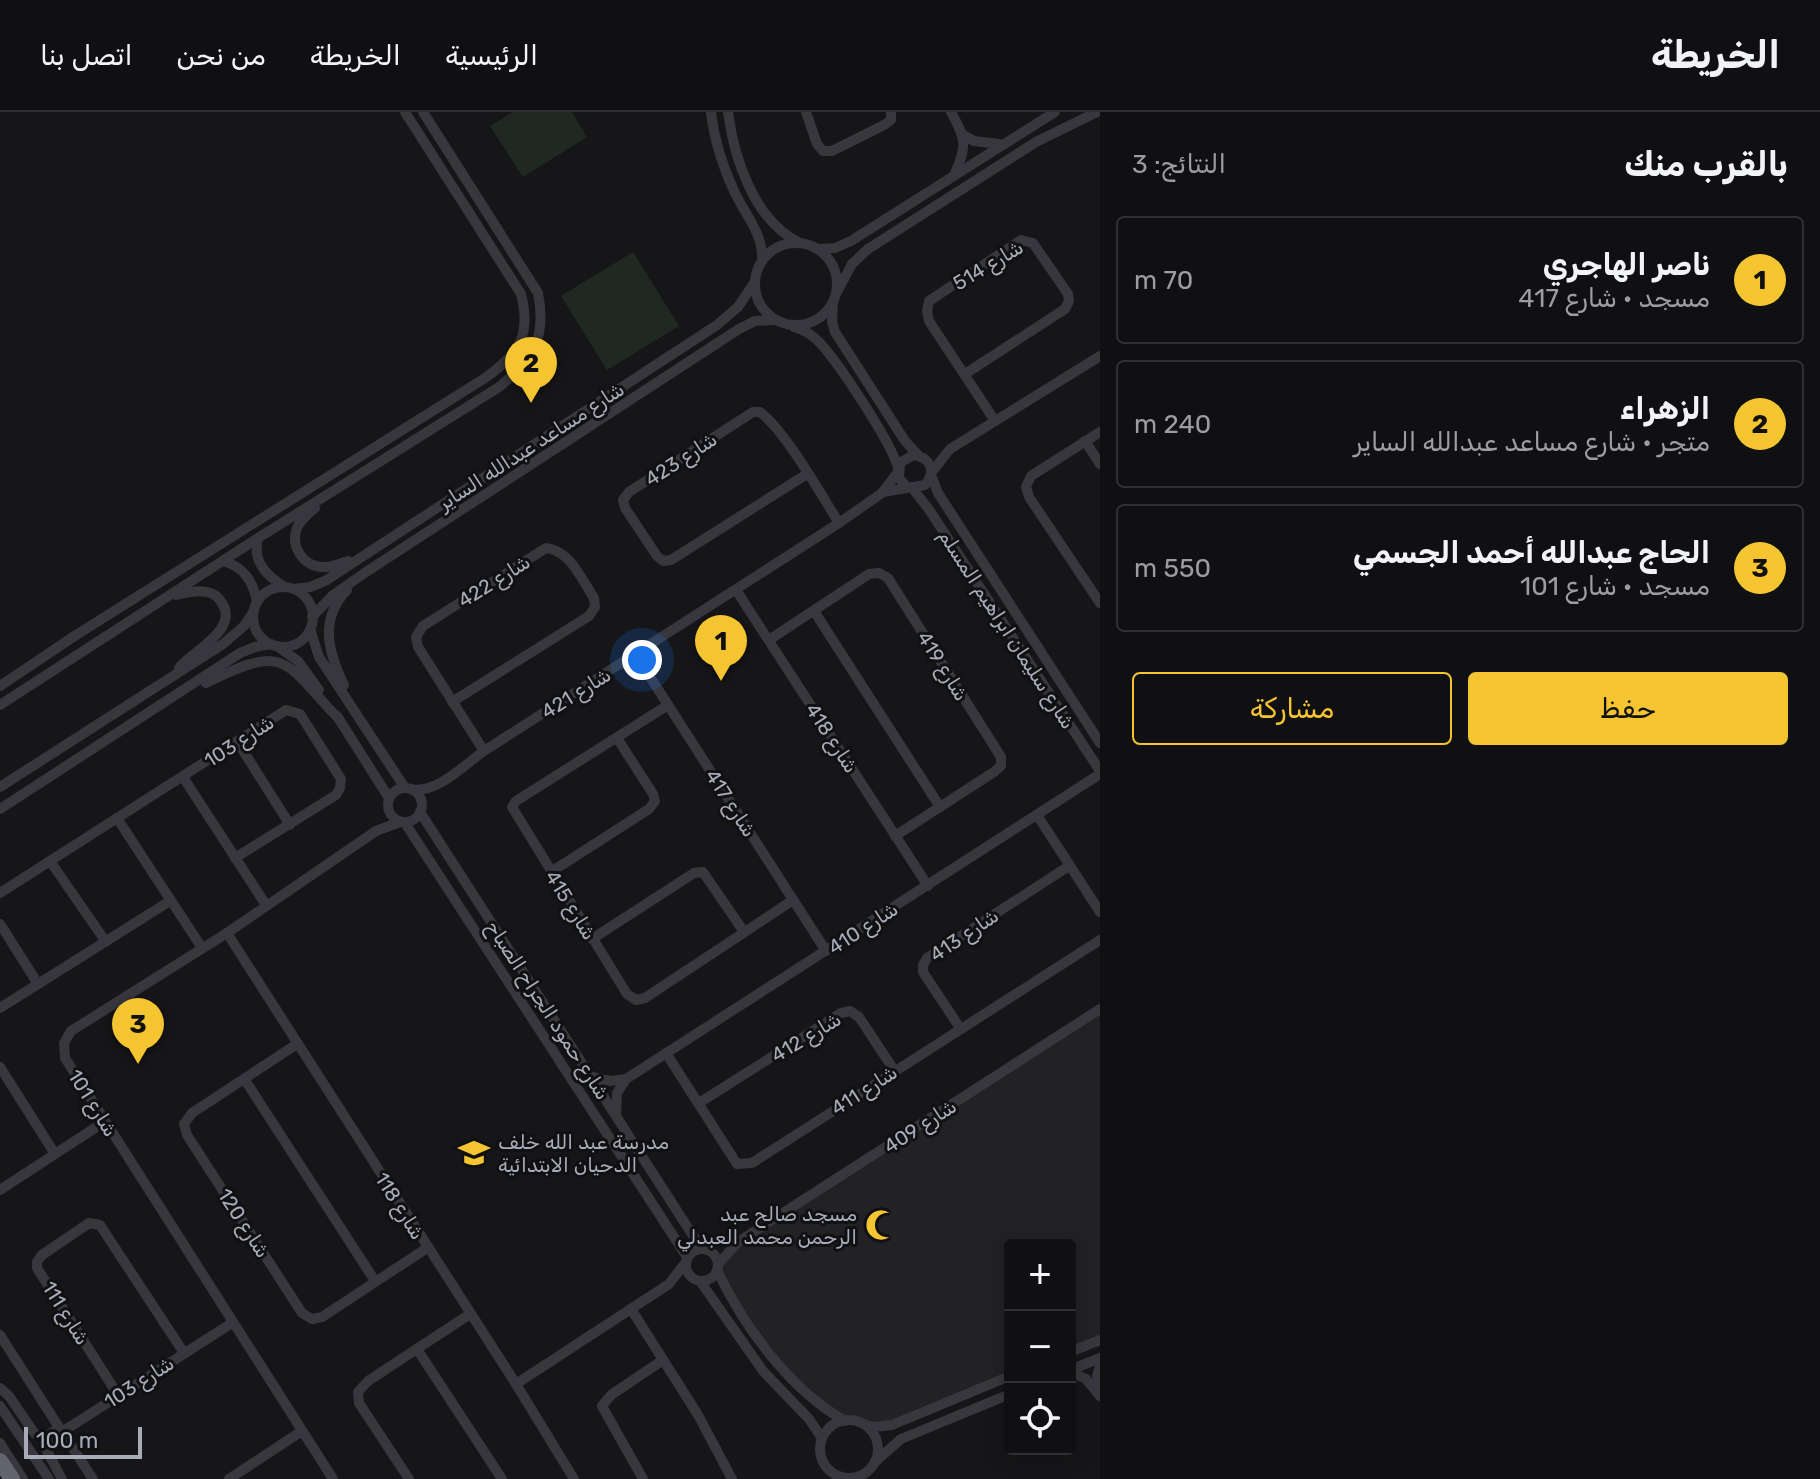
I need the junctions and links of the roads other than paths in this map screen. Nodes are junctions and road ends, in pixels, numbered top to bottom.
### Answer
1 (405, 112) edge
2 (423, 112) edge
3 (711, 112) edge
4 (728, 112) edge
5 (806, 112) edge
6 (891, 112) edge
7 (951, 112) edge
8 (1055, 112) edge
9 (1097, 112) edge
10 (963, 135) junction
11 (1002, 145) junction
12 (955, 174) junction
13 (476, 194) junction
14 (463, 202) junction
15 (801, 244) junction
16 (817, 249) junction
17 (762, 261) junction
18 (532, 282) junction
19 (754, 283) junction
20 (518, 289) junction
21 (834, 298) junction
22 (774, 320) junction
23 (789, 325) junction
24 (1100, 356) edge
25 (965, 374) junction
26 (863, 375) junction
27 (849, 385) junction
28 (995, 421) junction
29 (1100, 432) edge
30 (1085, 441) junction
31 (950, 449) junction
32 (362, 456) junction
33 (921, 456) junction
34 (1100, 464) edge
35 (370, 467) junction
36 (898, 470) junction
37 (807, 474) junction
38 (932, 474) junction
39 (909, 487) junction
40 (882, 493) junction
41 (328, 494) junction
42 (839, 523) junction
43 (258, 538) junction
44 (358, 558) junction
45 (223, 561) junction
46 (366, 572) junction
47 (290, 588) junction
48 (736, 590) junction
49 (156, 603) junction
50 (1100, 603) edge
51 (255, 606) junction
52 (814, 611) junction
53 (1020, 618) junction
54 (311, 623) junction
55 (1006, 627) junction
56 (1027, 629) junction
57 (73, 637) junction
58 (1013, 639) junction
59 (769, 640) junction
60 (274, 645) junction
61 (81, 651) junction
62 (636, 655) junction
63 (173, 677) junction
64 (0, 686) edge
65 (168, 701) junction
66 (452, 702) junction
67 (0, 705) edge
68 (350, 705) junction
69 (668, 705) junction
70 (333, 709) junction
71 (339, 719) junction
72 (617, 738) junction
73 (237, 741) junction
74 (1100, 743) edge
75 (484, 751) junction
76 (1100, 773) edge
77 (183, 777) junction
78 (0, 787) edge
79 (432, 788) junction
80 (408, 789) junction
81 (389, 803) junction
82 (940, 807) junction
83 (421, 808) junction
84 (0, 809) edge
85 (1037, 815) junction
86 (117, 818) junction
87 (403, 822) junction
88 (290, 825) junction
89 (376, 831) junction
90 (895, 836) junction
91 (235, 858) junction
92 (50, 861) junction
93 (1069, 866) junction
94 (458, 871) junction
95 (551, 872) junction
96 (443, 880) junction
97 (928, 886) junction
98 (0, 893) edge
99 (793, 900) junction
100 (170, 901) junction
101 (266, 905) junction
102 (1100, 912) edge
103 (0, 924) edge
104 (744, 932) junction
105 (227, 933) junction
106 (592, 939) junction
107 (1100, 940) edge
108 (106, 942) junction
109 (202, 948) junction
110 (826, 951) junction
111 (38, 984) junction
112 (0, 1008) edge
113 (1100, 1009) edge
114 (960, 1028) junction
115 (561, 1030) junction
116 (546, 1040) junction
117 (297, 1044) junction
118 (666, 1053) junction
119 (0, 1067) edge
120 (894, 1070) junction
121 (592, 1077) junction
122 (626, 1079) junction
123 (245, 1080) junction
124 (699, 1103) junction
125 (616, 1114) junction
126 (104, 1122) junction
127 (55, 1154) junction
128 (0, 1190) edge
129 (738, 1242) junction
130 (427, 1248) junction
131 (704, 1249) junction
132 (687, 1260) junction
133 (718, 1267) junction
134 (698, 1280) junction
135 (375, 1281) junction
136 (669, 1284) junction
137 (631, 1309) junction
138 (470, 1314) junction
139 (232, 1323) junction
140 (751, 1325) junction
141 (737, 1334) junction
142 (0, 1335) edge
143 (1100, 1340) edge
144 (417, 1349) junction
145 (1076, 1350) edge
146 (184, 1353) junction
147 (1100, 1358) edge
148 (663, 1360) junction
149 (1100, 1366) edge
150 (1076, 1368) edge
151 (1076, 1374) edge
152 (1004, 1378) edge
153 (516, 1384) junction
154 (0, 1388) edge
155 (118, 1395) junction
156 (1100, 1395) edge
157 (1004, 1396) edge
158 (0, 1406) edge
159 (845, 1421) junction
160 (861, 1423) junction
161 (302, 1431) junction
162 (62, 1432) junction
163 (822, 1438) junction
164 (0, 1443) edge
165 (0, 1461) edge
166 (824, 1464) junction
167 (868, 1471) edge
168 (12, 1479) edge
169 (23, 1479) edge
170 (49, 1479) edge
171 (62, 1479) edge
172 (93, 1479) edge
173 (229, 1479) edge
174 (333, 1479) edge
175 (409, 1479) edge
176 (502, 1479) edge
177 (574, 1479) edge
178 (643, 1479) edge
179 (732, 1479) edge
180 (831, 1479) edge

1 - 14 street
2 - 13 street
3 - 17 street
4 - 15 street
5 - 6 street
7 - 10 street
8 - 11 street
9 - 21 street
10 - 11 street
10 - 12 street
11 - 12 street
12 - 16 street
13 - 14 street
13 - 18 street
14 - 20 street
15 - 16 street
15 - 17 street
16 - 21 street
17 - 19 street
18 - 20 street
18 - 35 street
19 - 22 street
19 - 44 street, شارع مساعد عبدالله الساير
20 - 32 street
21 - 23 street
21 - 26 street
22 - 23 street
22 - 46 street, شارع مساعد عبدالله الساير
23 - 27 street
24 - 28 street
25 - 25 street, شارع 514
25 - 28 street, شارع 514
26 - 27 street
26 - 33 street
27 - 36 street
28 - 31 street
29 - 30 street
30 - 34 street
30 - 50 street
31 - 33 street
31 - 38 street
32 - 35 street
32 - 57 street
33 - 36 street
33 - 38 street
35 - 41 street
36 - 39 street
36 - 40 street, شارع 421
37 - 37 street, شارع 423
37 - 42 street, شارع 423
38 - 39 street
38 - 53 street, شارع سليمان ابراهيم المسلم
39 - 40 street, شارع 421
39 - 55 street, شارع سليمان ابراهيم المسلم
40 - 42 street, شارع 421
41 - 43 street
41 - 44 street
42 - 48 street, شارع 421
43 - 45 street
43 - 47 street
44 - 47 street, شارع مساعد عبدالله الساير
45 - 49 street
45 - 51 street
46 - 54 street, شارع مساعد عبدالله الساير
46 - 68 street
47 - 51 street
47 - 54 street
48 - 59 street, شارع 418
48 - 62 street, شارع 421
49 - 61 street
49 - 63 street
51 - 60 street
51 - 63 street
52 - 59 street, شارع 419
52 - 82 street
52 - 82 street, شارع 419
53 - 55 street
53 - 56 street, شارع سليمان ابراهيم المسلم
54 - 60 street
54 - 68 street
55 - 58 street, شارع سليمان ابراهيم المسلم
56 - 58 street
56 - 74 street, شارع سليمان ابراهيم المسلم
57 - 61 street
57 - 64 street
58 - 76 street, شارع سليمان ابراهيم المسلم
59 - 90 street, شارع 418
60 - 65 street
60 - 70 street
61 - 67 street
62 - 69 street, شارع 417
62 - 75 street, شارع 421
63 - 78 street
65 - 71 street
65 - 84 street
66 - 66 street, شارع 422
66 - 75 street, شارع 422
68 - 70 street
68 - 80 street
69 - 72 street, شارع 415
69 - 99 street, شارع 417
70 - 71 street
71 - 81 street
72 - 95 street
72 - 95 street, شارع 415
73 - 77 street, شارع 103
73 - 88 street
73 - 88 street, شارع 103
75 - 79 street, شارع 421
76 - 85 street, شارع 410
77 - 86 street, شارع 103
77 - 91 street
79 - 80 street
79 - 83 street, شارع 421
80 - 81 street
80 - 83 street
81 - 87 street
81 - 89 street, شارع 101
82 - 90 street, شارع 419
83 - 87 street
83 - 94 street, شارع حمود الجراح الصباح
85 - 93 street
85 - 97 street, شارع 410
86 - 92 street, شارع 103
86 - 100 street
87 - 89 street, شارع 101
87 - 96 street, شارع حمود الجراح الصباح
88 - 91 street, شارع 103
89 - 101 street, شارع 101
90 - 97 street, شارع 418
91 - 101 street
92 - 98 street, شارع 103
92 - 108 street
93 - 102 street
93 - 114 street, شارع 413
94 - 96 street
94 - 115 street, شارع حمود الجراح الصباح
95 - 106 street, شارع 415
96 - 116 street, شارع حمود الجراح الصباح
97 - 110 street, شارع 410
99 - 104 street, شارع 415
99 - 110 street, شارع 417
100 - 108 street
100 - 109 street
101 - 105 street, شارع 101
103 - 111 street
104 - 106 street
104 - 106 street, شارع 415
105 - 109 street, شارع 101
105 - 117 street, شارع 118
107 - 114 street, شارع 411
108 - 111 street
109 - 126 street, شارع 101
110 - 118 street, شارع 410
111 - 112 street
113 - 129 street, شارع 409
114 - 120 street, شارع 411
115 - 116 street
115 - 121 street, شارع حمود الجراح الصباح
116 - 132 street, شارع حمود الجراح الصباح
117 - 123 street, شارع 120
117 - 130 street, شارع 118
118 - 122 street, شارع 410
118 - 124 street, شارع 411
119 - 127 street
120 - 124 street, شارع 412
120 - 124 street, شارع 411
121 - 122 street
121 - 125 street, شارع حمود الجراح الصباح
122 - 125 street
123 - 135 street
123 - 135 street, شارع 120
125 - 131 street, شارع حمود الجراح الصباح
126 - 127 street
126 - 139 street, شارع 101
127 - 128 street
129 - 131 street, شارع 409
129 - 133 street, شارع 409
130 - 135 street, شارع 120
130 - 138 street, شارع 118
131 - 132 street
131 - 133 street
132 - 134 street
132 - 136 street
133 - 134 street
133 - 140 street
134 - 136 street
134 - 141 street
136 - 137 street
137 - 148 street
137 - 153 street
138 - 144 street
138 - 153 street, شارع 118
139 - 146 street, شارع 103
139 - 161 street, شارع 101
140 - 141 street
140 - 159 street
141 - 163 street
142 - 162 street
143 - 145 street
144 - 175 street
144 - 176 street
146 - 155 street, شارع 103
146 - 155 street, شارع 111
147 - 150 street
148 - 178 street
148 - 179 street
149 - 156 street
151 - 156 street
152 - 160 street
153 - 177 street, شارع 118
154 - 162 street
155 - 162 street, شارع 103
157 - 167 street
158 - 170 street
159 - 160 street
159 - 163 street
160 - 167 street
161 - 173 street
161 - 174 street, شارع 101
162 - 171 street
162 - 172 street
163 - 166 street
164 - 169 street
165 - 168 highway
166 - 167 street
166 - 180 street

